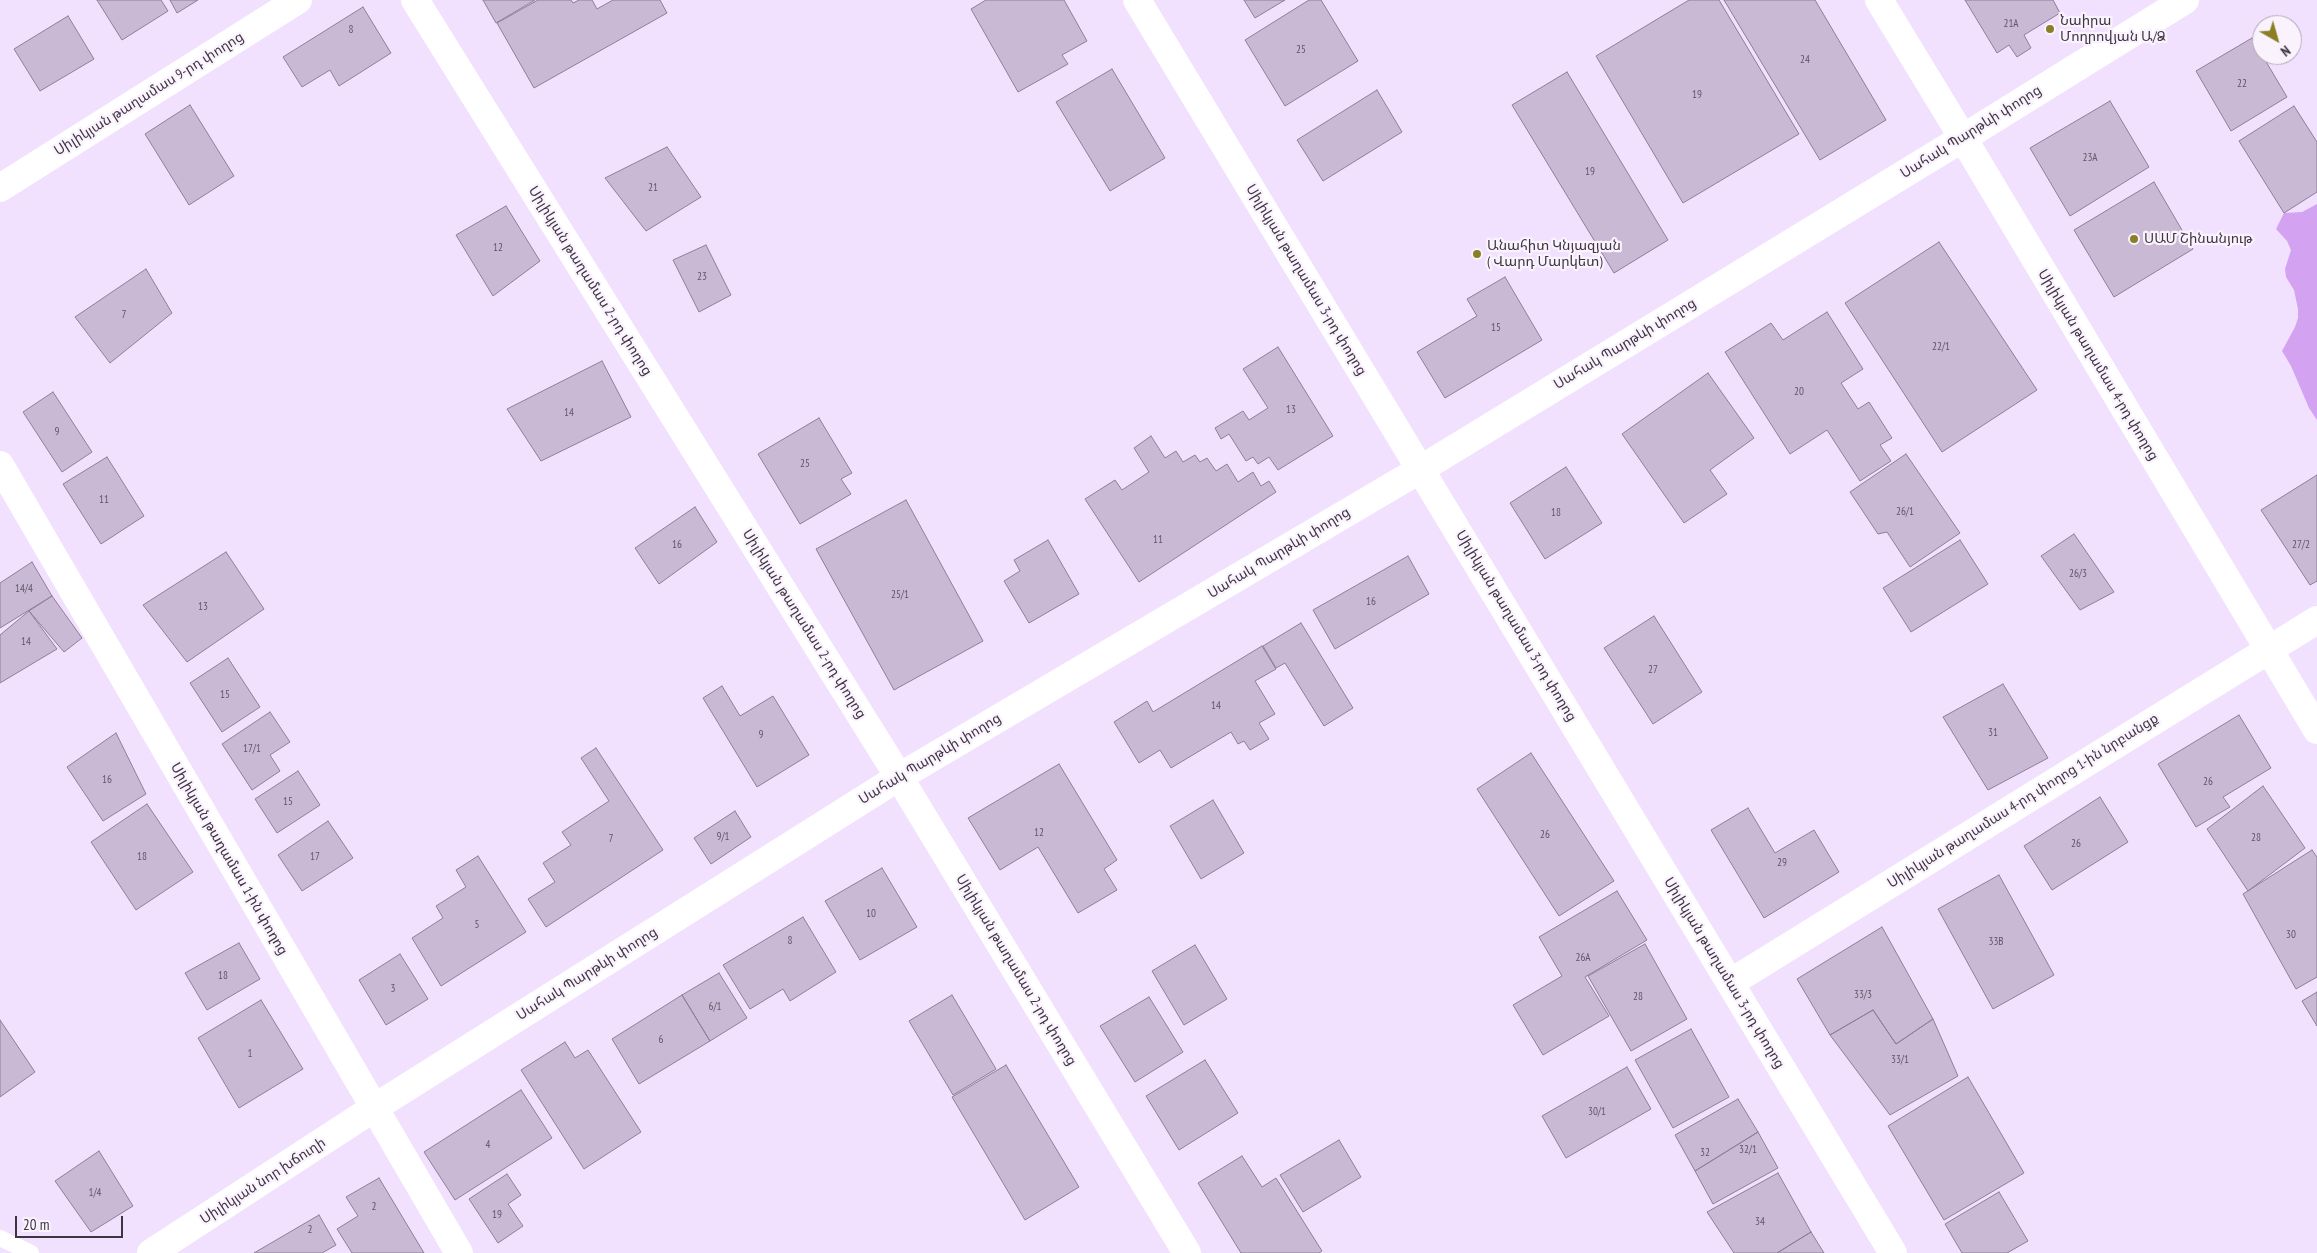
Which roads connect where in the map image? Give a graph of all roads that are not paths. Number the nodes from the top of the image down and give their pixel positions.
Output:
1 (298, 0) edge
2 (415, 0) edge
3 (1137, 0) edge
4 (1879, 0) edge
5 (2185, 0) edge
6 (1963, 138) junction
7 (0, 188) edge
8 (0, 465) edge
9 (1421, 469) junction
10 (2317, 620) edge
11 (2267, 650) junction
12 (2317, 730) edge
13 (899, 777) junction
14 (1730, 983) junction
15 (374, 1108) junction
16 (0, 1238) edge
17 (31, 1253) edge
18 (151, 1253) edge
19 (459, 1253) edge
20 (1187, 1253) edge
21 (1893, 1253) edge

1 - 7 street, Սիլիկյան թաղամաս 9-րդ փողոց
2 - 13 street, Սիլիկյան թաղամաս 2-րդ փողոց
3 - 9 street, Սիլիկյան թաղամաս 3-րդ փողոց
4 - 6 street, Սիլիկյան թաղամաս 4-րդ փողոց
5 - 6 street, Սահակ Պարթևի փողոց
6 - 9 street, Սահակ Պարթևի փողոց
6 - 11 street, Սիլիկյան թաղամաս 4-րդ փողոց
8 - 15 street, Սիլիկյան թաղամաս 1-ին փողոց
9 - 13 street, Սահակ Պարթևի փողոց
9 - 14 street, Սիլիկյան թաղամաս 3-րդ փողոց
10 - 11 street, Սիլիկյան թաղամաս 4-րդ փողոց 1-ին նրբանցք
11 - 12 street, Սիլիկյան թաղամաս 4-րդ փողոց
11 - 14 street, Սիլիկյան թաղամաս 4-րդ փողոց 1-ին նրբանցք
13 - 15 street, Սահակ Պարթևի փողոց
13 - 20 street, Սիլիկյան թաղամաս 2-րդ փողոց
14 - 21 street, Սիլիկյան թաղամաս 3-րդ փողոց
15 - 18 street, Սիլիկյան նոր խճուղի
15 - 19 street, Սիլիկյան թաղամաս 1-ին փողոց
16 - 17 lane

